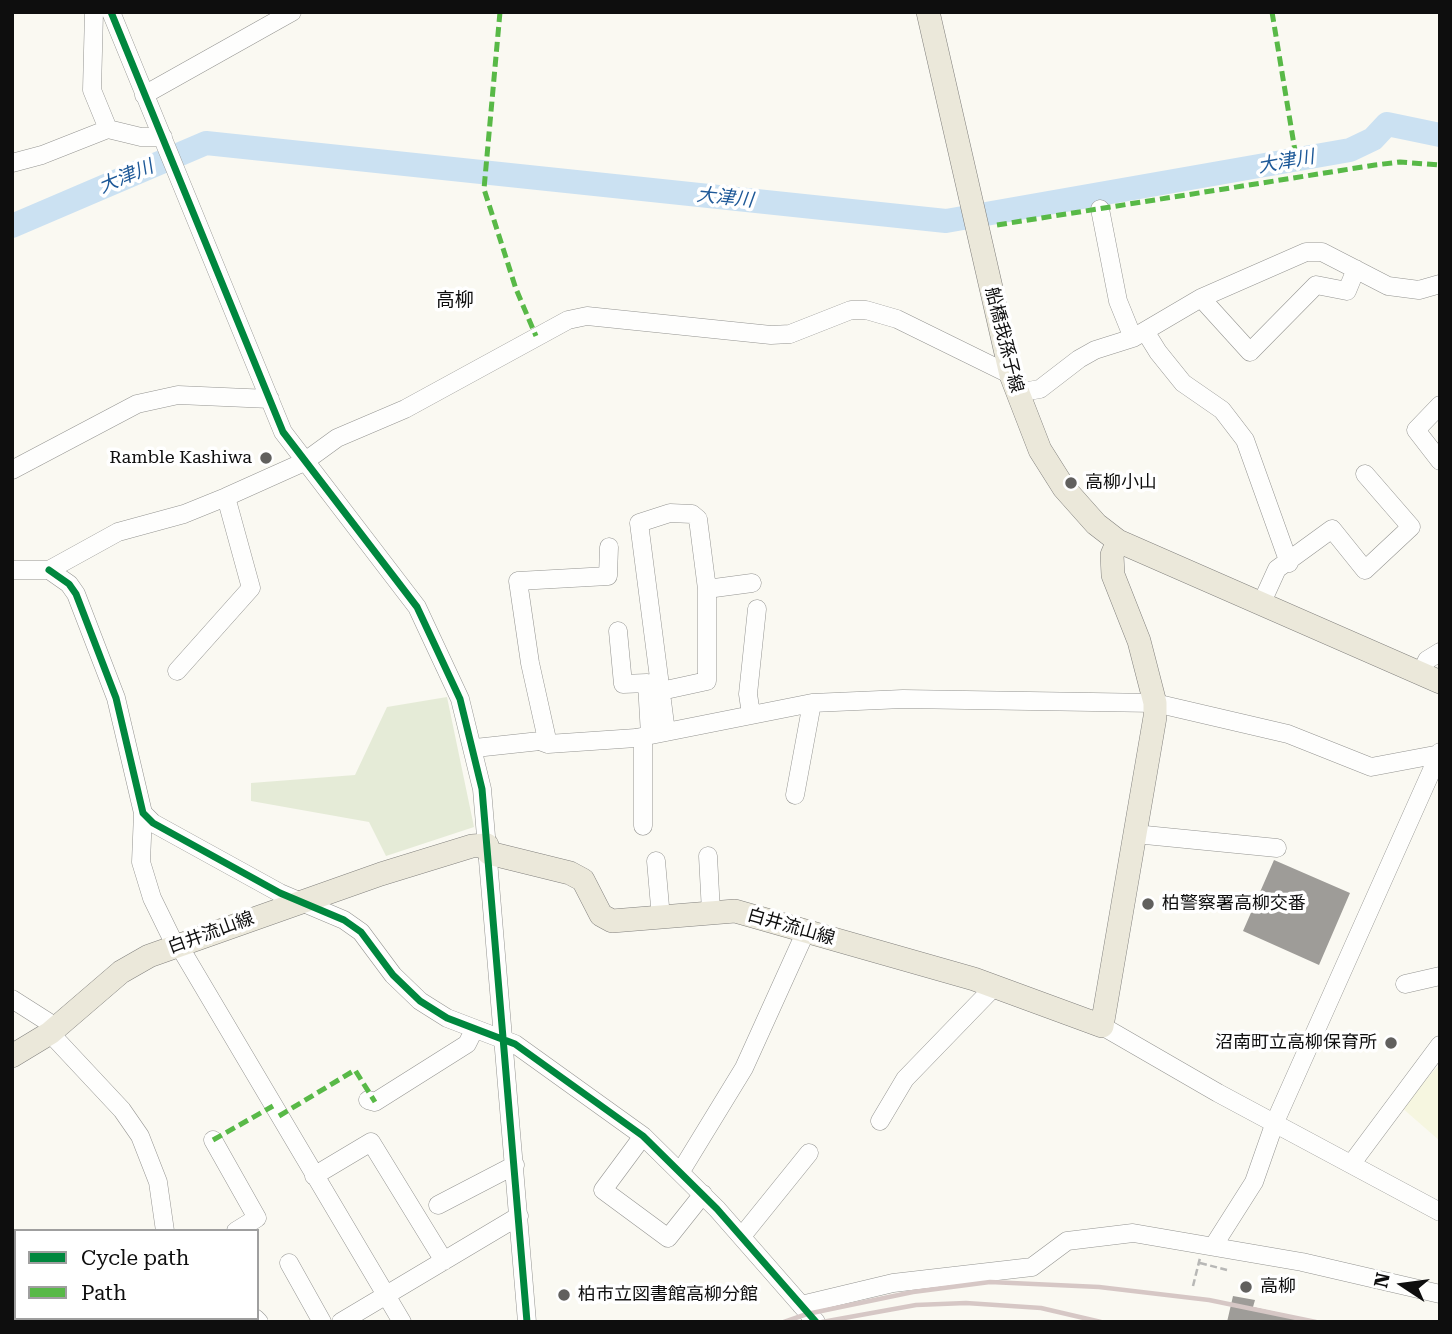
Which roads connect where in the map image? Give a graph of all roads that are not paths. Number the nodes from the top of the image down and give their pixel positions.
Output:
1 (94, 12) edge
2 (111, 12) edge
3 (292, 12) edge
4 (928, 12) edge
5 (144, 95) junction
6 (108, 129) junction
7 (164, 140) junction
8 (12, 163) edge
9 (1100, 209) dead end
10 (1356, 269) junction
11 (1440, 284) edge
12 (1201, 298) junction
13 (1139, 334) junction
14 (1013, 384) junction
15 (270, 399) junction
16 (1440, 405) edge
17 (1440, 461) edge
18 (304, 462) junction
19 (12, 471) edge
20 (1365, 474) dead end
21 (226, 497) junction
22 (1118, 541) junction
23 (609, 547) dead end
24 (84, 549) junction
25 (1289, 562) junction
26 (12, 570) edge
27 (49, 570) junction
28 (752, 583) dead end
29 (707, 589) junction
30 (76, 594) junction
31 (1262, 602) junction
32 (757, 609) dead end
33 (618, 631) dead end
34 (1440, 652) edge
35 (177, 671) dead end
36 (1430, 678) edge
37 (661, 691) junction
38 (812, 703) junction
39 (1155, 703) junction
40 (751, 713) junction
41 (653, 734) junction
42 (548, 744) junction
43 (475, 748) junction
44 (1440, 753) edge
45 (795, 795) dead end
46 (143, 813) junction
47 (643, 826) dead end
48 (1135, 834) junction
49 (1277, 848) dead end
50 (488, 849) junction
51 (708, 856) dead end
52 (656, 860) dead end
53 (302, 901) junction
54 (711, 912) junction
55 (661, 918) junction
56 (806, 931) junction
57 (176, 945) junction
58 (1440, 976) edge
59 (1405, 984) dead end
60 (995, 986) junction
61 (12, 999) edge
62 (1102, 1026) junction
63 (53, 1030) junction
64 (474, 1030) junction
65 (504, 1039) junction
66 (1440, 1045) edge
67 (12, 1056) edge
68 (368, 1100) dead end
69 (880, 1121) dead end
70 (1275, 1122) junction
71 (643, 1136) junction
72 (213, 1140) dead end
73 (809, 1153) dead end
74 (1352, 1163) junction
75 (515, 1165) junction
76 (681, 1171) junction
77 (314, 1176) junction
78 (703, 1194) junction
79 (438, 1205) dead end
80 (1440, 1212) edge
81 (519, 1216) junction
82 (165, 1229) edge
83 (239, 1229) edge
84 (742, 1236) junction
85 (1208, 1245) junction
86 (444, 1261) junction
87 (289, 1263) dead end
88 (1440, 1294) edge
89 (386, 1296) junction
90 (801, 1305) junction
91 (321, 1322) edge
92 (341, 1322) edge
93 (402, 1322) edge
94 (527, 1322) edge
95 (816, 1322) edge

1 - 6 street
2 - 5 street
3 - 5 street
4 - 14 main road, 船橋我孫子線
5 - 7 street
6 - 7 street
6 - 8 street
7 - 15 street
9 - 13 street
10 - 11 street
10 - 12 street
10 - 12 street
12 - 13 street
13 - 14 street
13 - 25 street
14 - 18 street
14 - 22 main road, 船橋我孫子線
15 - 18 street
15 - 19 street
16 - 17 street
18 - 21 street
18 - 43 street
20 - 25 street
21 - 24 street
21 - 35 street
22 - 31 main road, 船橋我孫子線
22 - 39 main road
23 - 42 street
24 - 27 street
24 - 30 street
25 - 31 street
26 - 27 street
27 - 30 street
28 - 29 street
29 - 37 street
29 - 37 street
30 - 46 street
31 - 36 main road, 船橋我孫子線
32 - 40 street
33 - 41 street
34 - 36 street
37 - 41 street
38 - 39 street
38 - 40 street
38 - 45 street
39 - 44 street
39 - 48 main road
40 - 41 street
41 - 42 street
41 - 47 street
42 - 43 street
43 - 50 street
44 - 70 street
46 - 53 street
46 - 57 street
48 - 49 street
48 - 62 main road
50 - 53 main road, 白井流山線
50 - 55 main road, 白井流山線
50 - 65 street
51 - 54 street
52 - 55 street
53 - 57 main road, 白井流山線
53 - 64 street
54 - 55 main road, 白井流山線
54 - 56 main road, 白井流山線
56 - 60 main road, 白井流山線
56 - 76 street
57 - 63 main road, 白井流山線
57 - 77 street
58 - 59 street
60 - 62 main road, 白井流山線
60 - 69 street
61 - 63 street
62 - 70 street
63 - 67 main road, 白井流山線
63 - 82 street
64 - 65 street
64 - 68 street
65 - 71 street
65 - 75 street
66 - 74 street
70 - 74 street
70 - 85 street
71 - 76 street
71 - 78 street
72 - 83 street
73 - 84 street
74 - 80 street
75 - 79 street
75 - 81 street
76 - 78 street
77 - 86 street
77 - 89 street
78 - 84 street
81 - 86 street
81 - 94 street
84 - 90 street
85 - 88 street
85 - 90 street
86 - 89 street
87 - 91 street
89 - 92 street
89 - 93 street
90 - 95 street

